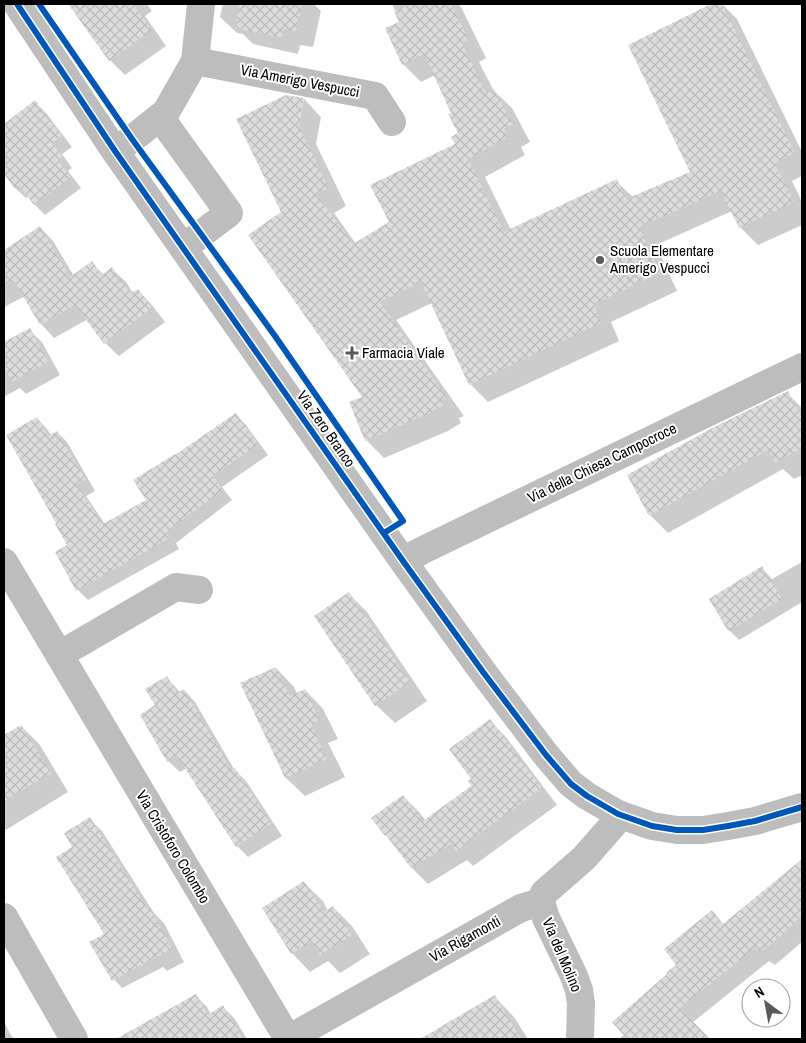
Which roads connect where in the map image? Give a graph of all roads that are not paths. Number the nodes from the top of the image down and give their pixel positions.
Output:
1 (17, 4) edge
2 (201, 4) edge
3 (195, 60) junction
4 (160, 117) junction
5 (392, 122) dead end
6 (115, 151) junction
7 (183, 248) junction
8 (802, 367) edge
9 (404, 561) junction
10 (4, 562) edge
11 (198, 590) dead end
12 (59, 655) junction
13 (802, 807) edge
14 (618, 814) junction
15 (541, 902) junction
16 (4, 917) edge
17 (74, 1039) edge
18 (288, 1039) edge
19 (580, 1039) edge

1 - 6 street, Via Zero Branco
2 - 3 street
3 - 4 street
3 - 5 street, Via Amerigo Vespucci
4 - 6 street
4 - 7 street
6 - 7 street, Via Zero Branco
7 - 9 street, Via Zero Branco
8 - 9 street, Via della Chiesa Campocroce
9 - 14 street, Via Zero Branco
10 - 12 street, Via Cristoforo Colombo
11 - 12 street
12 - 18 street, Via Cristoforo Colombo
13 - 14 street, Via Zero Branco
14 - 15 street
15 - 18 street, Via Rigamonti
15 - 19 street, Via del Molino
16 - 17 street

